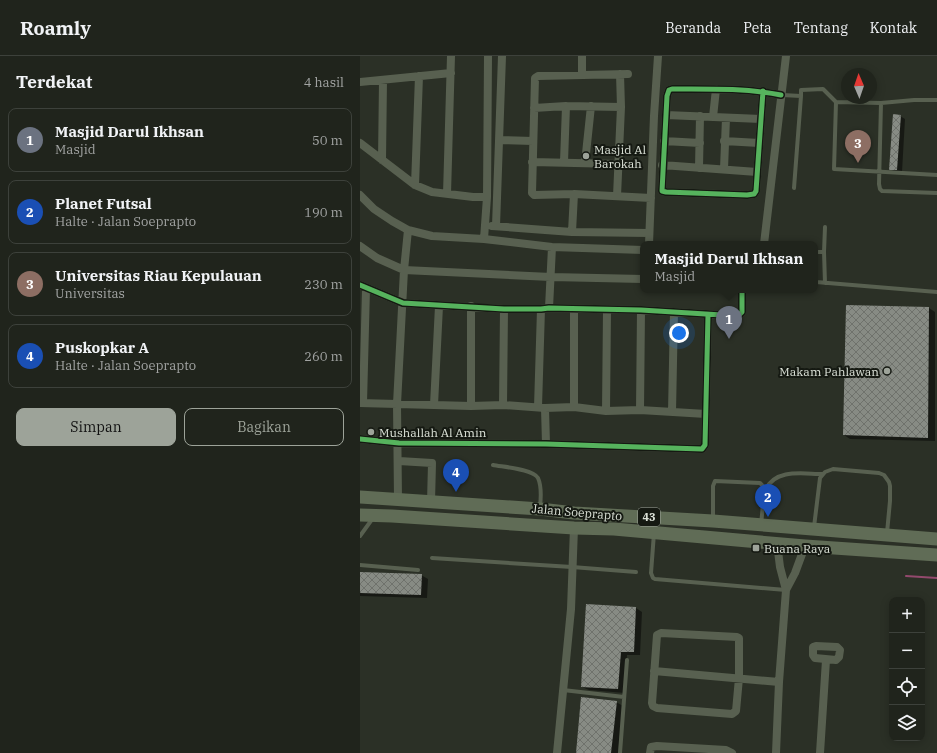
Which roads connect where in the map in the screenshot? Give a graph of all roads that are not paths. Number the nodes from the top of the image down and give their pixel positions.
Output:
1 (450, 56) edge
2 (488, 56) edge
3 (502, 56) edge
4 (582, 56) edge
5 (658, 56) edge
6 (786, 56) edge
7 (450, 73) junction
8 (620, 74) junction
9 (628, 74) dead end
10 (582, 75) junction
11 (419, 76) junction
12 (383, 80) junction
13 (360, 82) edge
14 (716, 89) junction
15 (763, 91) junction
16 (781, 95) junction
17 (801, 96) junction
18 (937, 100) edge
19 (836, 102) junction
20 (881, 103) junction
21 (566, 106) junction
22 (591, 106) junction
23 (621, 107) junction
24 (534, 108) junction
25 (666, 115) junction
26 (700, 116) junction
27 (714, 117) junction
28 (726, 118) junction
29 (761, 119) junction
30 (499, 140) junction
31 (664, 141) junction
32 (724, 141) junction
33 (532, 142) junction
34 (360, 143) edge
35 (700, 143) junction
36 (760, 143) junction
37 (382, 160) junction
38 (532, 162) junction
39 (564, 162) junction
40 (585, 163) junction
41 (618, 164) junction
42 (662, 165) junction
43 (699, 168) junction
44 (724, 169) junction
45 (757, 172) junction
46 (879, 172) junction
47 (937, 175) edge
48 (415, 185) junction
49 (794, 188) dead end
50 (937, 193) edge
51 (446, 194) junction
52 (574, 194) junction
53 (360, 195) edge
54 (617, 196) junction
55 (487, 197) junction
56 (650, 198) junction
57 (485, 226) junction
58 (496, 226) junction
59 (825, 227) dead end
60 (408, 230) junction
61 (572, 232) junction
62 (649, 233) junction
63 (484, 239) junction
64 (649, 241) edge
65 (767, 241) edge
66 (360, 246) edge
67 (552, 247) junction
68 (640, 250) edge
69 (818, 252) edge
70 (824, 252) junction
71 (404, 270) junction
72 (551, 277) junction
73 (640, 279) edge
74 (818, 282) edge
75 (825, 283) junction
76 (363, 287) edge
77 (937, 292) edge
78 (742, 293) edge
79 (403, 303) junction
80 (439, 306) junction
81 (471, 306) junction
82 (504, 309) junction
83 (545, 309) junction
84 (574, 309) junction
85 (607, 310) junction
86 (641, 310) junction
87 (674, 312) junction
88 (708, 315) junction
89 (362, 403) edge
90 (397, 404) junction
91 (434, 405) junction
92 (504, 405) junction
93 (471, 406) junction
94 (541, 407) junction
95 (574, 407) junction
96 (640, 410) junction
97 (606, 411) junction
98 (672, 412) junction
99 (706, 414) junction
100 (360, 440) edge
101 (399, 443) junction
102 (546, 444) junction
103 (399, 461) junction
104 (493, 465) dead end
105 (822, 474) junction
106 (766, 489) junction
107 (360, 498) edge
108 (398, 500) junction
109 (431, 502) junction
110 (540, 509) junction
111 (360, 515) edge
112 (375, 516) junction
113 (614, 516) junction
114 (713, 521) junction
115 (761, 525) junction
116 (574, 528) junction
117 (614, 529) junction
118 (814, 530) junction
119 (654, 532) junction
120 (886, 535) junction
121 (360, 536) edge
122 (937, 539) edge
123 (777, 543) junction
124 (805, 546) junction
125 (937, 555) edge
126 (432, 558) dead end
127 (360, 565) edge
128 (572, 567) junction
129 (418, 570) dead end
130 (636, 572) dead end
131 (786, 590) junction
132 (627, 660) dead end
133 (826, 660) dead end
134 (654, 672) junction
135 (739, 678) junction
136 (778, 682) junction
137 (563, 690) junction
138 (624, 697) junction
139 (557, 753) edge
140 (620, 753) edge
141 (650, 753) edge
142 (732, 753) edge
143 (776, 753) edge
144 (820, 753) edge

1 - 7 street
2 - 55 street
3 - 30 street
4 - 10 street
5 - 56 street
6 - 16 street
7 - 11 street
7 - 51 street
8 - 9 street
8 - 10 street
8 - 23 street
10 - 24 street
11 - 12 street
11 - 48 street
12 - 13 street
12 - 37 street
14 - 15 street
14 - 25 street
14 - 27 street
15 - 16 street
15 - 29 street
16 - 17 lane
16 - 65 street
17 - 19 lane
17 - 49 lane
18 - 20 lane
19 - 20 lane
19 - 46 lane
20 - 46 lane
21 - 22 street
21 - 24 street
21 - 39 street
22 - 23 street
22 - 40 street
23 - 41 street
24 - 33 street
25 - 26 street
25 - 31 street
26 - 27 street
26 - 35 street
27 - 28 street
28 - 29 street
28 - 32 street
29 - 36 street
30 - 33 street
30 - 58 street
31 - 35 street
31 - 42 street
32 - 36 street
32 - 44 street
33 - 38 street
34 - 37 street
35 - 43 street
36 - 45 street
37 - 48 street
38 - 39 street
38 - 52 street
39 - 40 street
40 - 41 street
41 - 54 street
42 - 43 street
42 - 45 street
43 - 44 street
44 - 45 street
46 - 47 lane
46 - 50 lane
48 - 51 street
51 - 55 street
52 - 54 street
52 - 61 street
53 - 60 street
54 - 56 street
55 - 57 street
56 - 62 street
57 - 58 street
57 - 63 street
58 - 61 street
59 - 70 lane
60 - 63 street
60 - 71 street
61 - 62 street
62 - 64 street
63 - 67 street
66 - 71 street
67 - 68 street
67 - 72 street
69 - 70 lane
70 - 75 lane
71 - 72 street
71 - 79 street
72 - 73 street
72 - 83 street
74 - 75 lane
75 - 77 lane
76 - 79 street
76 - 89 street
78 - 88 street
79 - 80 street
79 - 90 street
80 - 81 street
80 - 91 street
81 - 82 street
81 - 93 street
82 - 83 street
82 - 92 street
83 - 84 street
83 - 94 street
84 - 85 street
84 - 95 street
85 - 86 street
85 - 97 street
86 - 87 street
86 - 96 street
87 - 88 street
87 - 98 street
88 - 99 street
89 - 90 street
90 - 91 street
90 - 101 street
91 - 93 street
92 - 93 street
92 - 94 street
94 - 95 street
94 - 102 street
95 - 97 street
96 - 97 street
96 - 98 street
98 - 99 street
99 - 102 street
100 - 101 street
101 - 102 street
101 - 103 street
103 - 108 street
103 - 109 street
104 - 110 lane
105 - 106 lane
105 - 118 lane
105 - 120 lane
106 - 114 lane
106 - 115 lane
107 - 108 highway, Jalan Soeprapto / 43
108 - 109 highway, Jalan Soeprapto / 43
109 - 110 highway, Jalan Soeprapto / 43
110 - 113 highway, Jalan Soeprapto / 43
111 - 112 highway, Jalan Soeprapto / 43
112 - 116 highway, Jalan Soeprapto / 43
112 - 121 lane
113 - 114 highway, Jalan Soeprapto / 43
113 - 117 highway
114 - 115 highway, Jalan Soeprapto / 43
115 - 118 highway, Jalan Soeprapto / 43
116 - 117 highway, Jalan Soeprapto / 43
116 - 128 street
117 - 119 highway, Jalan Soeprapto / 43
118 - 120 highway, Jalan Soeprapto / 43
119 - 123 highway, Jalan Soeprapto / 43
119 - 131 lane
120 - 122 highway, Jalan Soeprapto / 43
123 - 124 highway, Jalan Soeprapto / 43
123 - 131 street
124 - 125 highway, Jalan Soeprapto / 43
124 - 131 street
126 - 128 lane
127 - 129 lane
128 - 130 lane
128 - 137 street
131 - 136 street
132 - 138 lane
133 - 144 street
134 - 135 street
134 - 135 street
134 - 135 street
135 - 136 street
136 - 143 street
137 - 138 lane
137 - 139 street
138 - 140 lane
141 - 142 street

